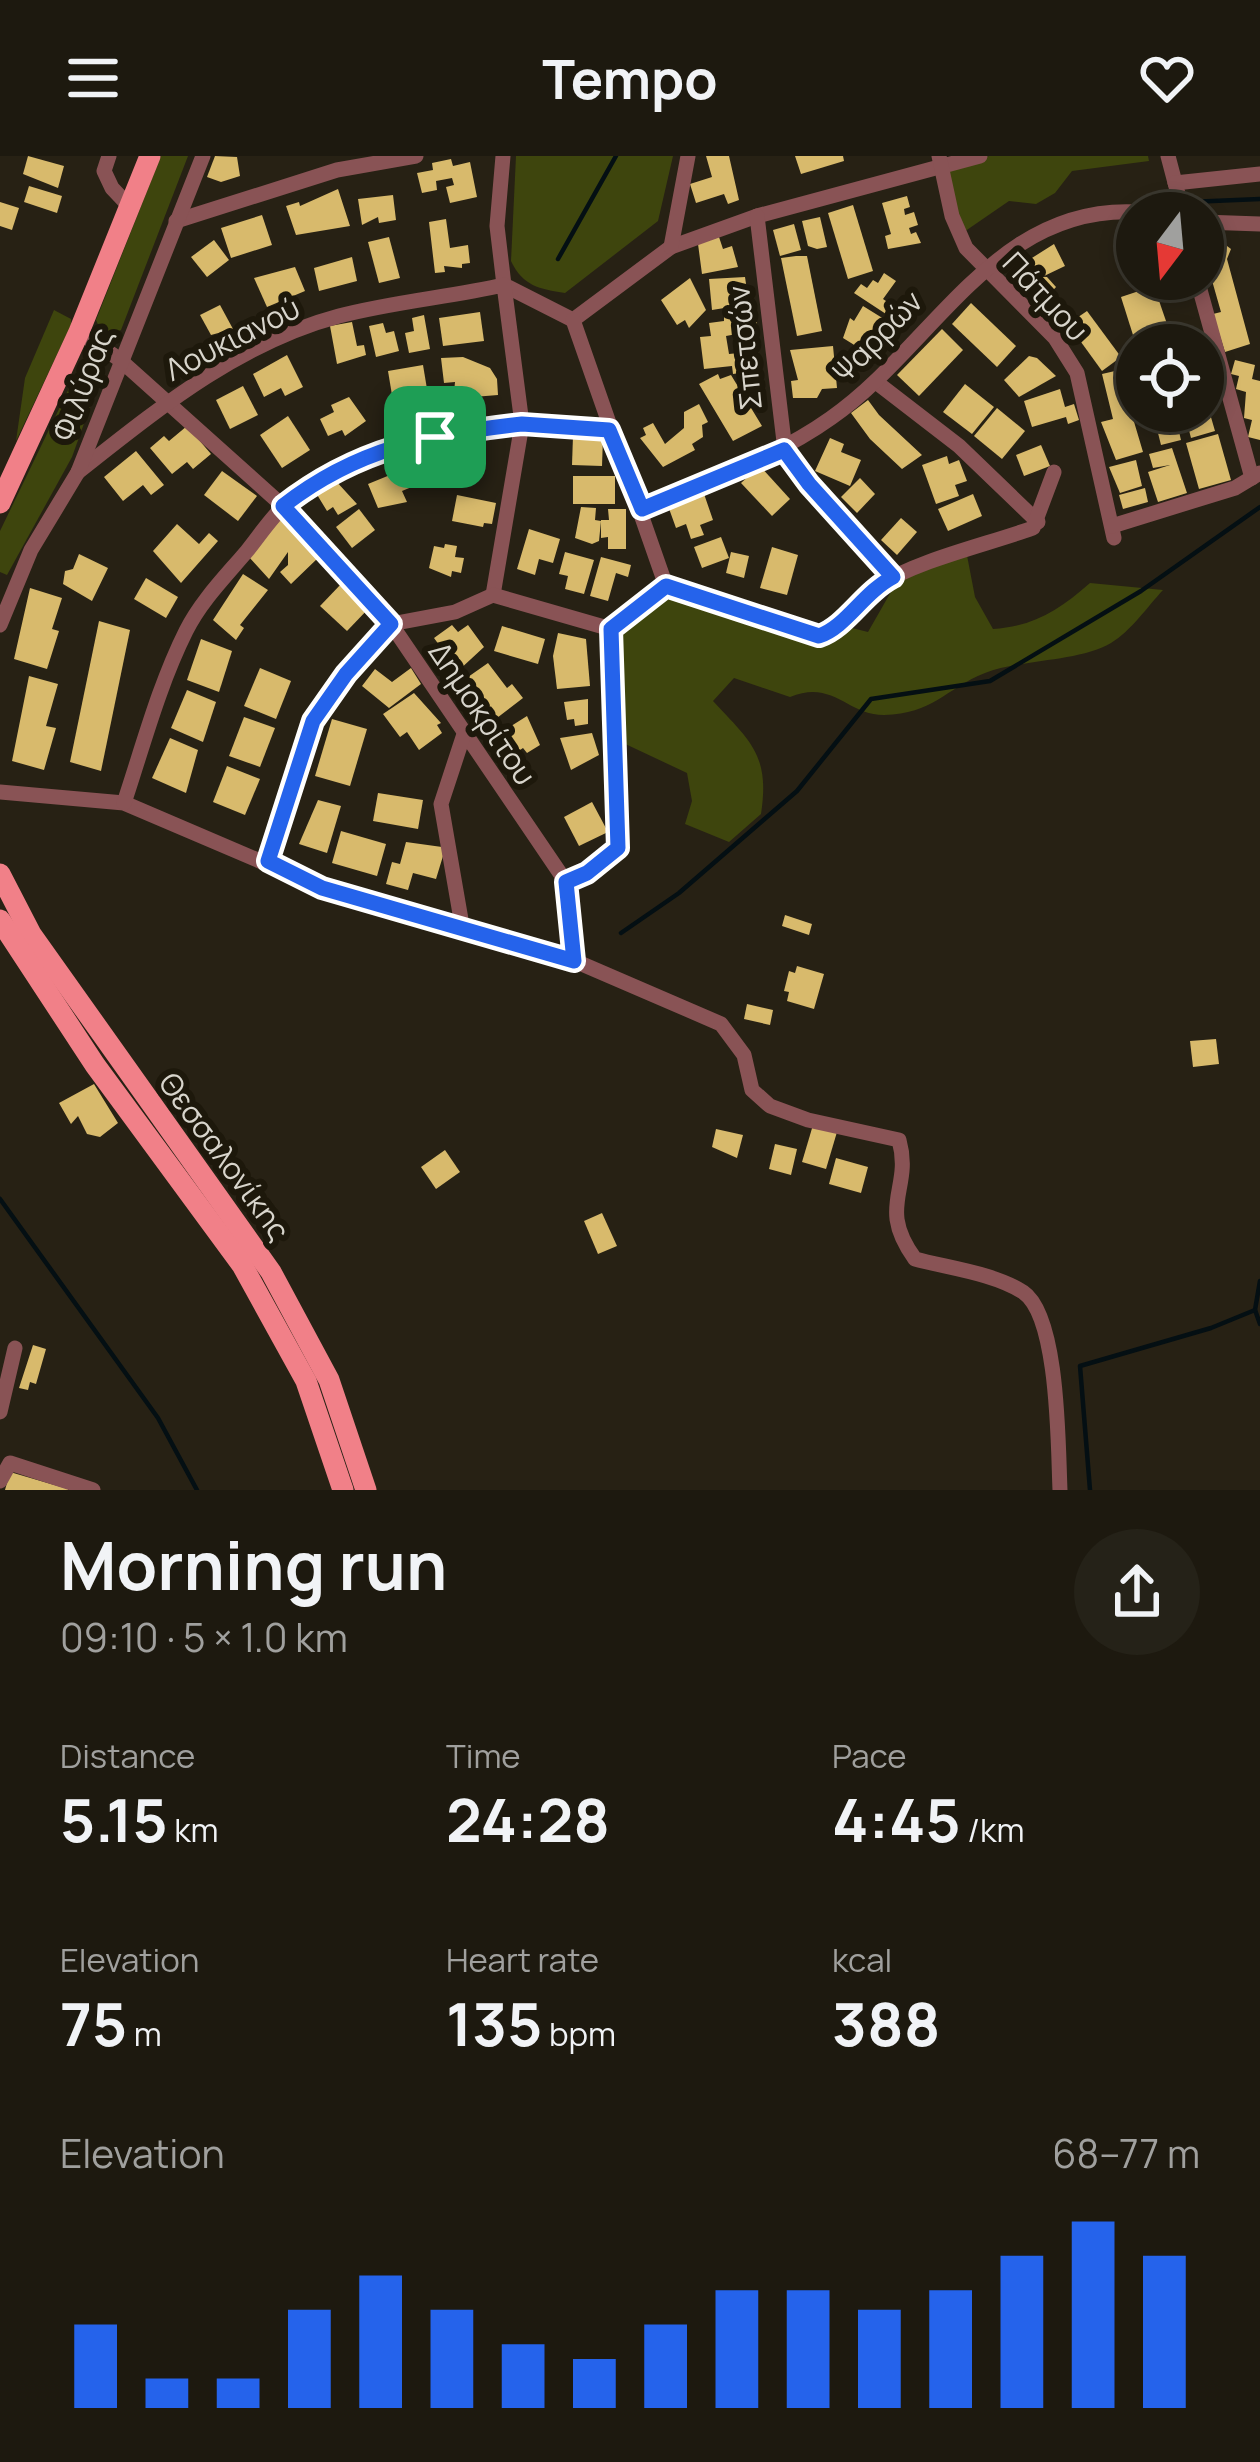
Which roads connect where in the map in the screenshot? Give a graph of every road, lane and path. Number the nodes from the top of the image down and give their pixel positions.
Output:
1 (109, 156) edge
2 (150, 156) edge
3 (202, 156) edge
4 (416, 156) edge
5 (503, 156) edge
6 (688, 156) edge
7 (980, 156) edge
8 (1168, 156) edge
9 (940, 161) edge
10 (1260, 174) edge
11 (1174, 183) junction
12 (1177, 192) edge
13 (130, 207) junction
14 (1116, 215) edge
15 (757, 217) junction
16 (176, 221) junction
17 (1224, 223) edge
18 (1260, 224) edge
19 (671, 247) junction
20 (985, 270) junction
21 (504, 285) junction
22 (1203, 300) edge
23 (574, 320) junction
24 (79, 332) junction
25 (119, 359) junction
26 (876, 382) junction
27 (167, 401) junction
28 (522, 424) junction
29 (609, 430) junction
30 (784, 450) junction
31 (78, 472) junction
32 (1054, 472) dead end
33 (1256, 476) edge
34 (0, 502) edge
35 (283, 506) junction
36 (642, 509) junction
37 (1038, 522) junction
38 (893, 577) junction
39 (666, 586) junction
40 (493, 595) junction
41 (391, 624) junction
42 (0, 625) edge
43 (611, 629) junction
44 (464, 734) junction
45 (1, 793) edge
46 (124, 803) junction
47 (268, 861) junction
48 (0, 874) edge
49 (566, 882) junction
50 (0, 920) edge
51 (463, 931) junction
52 (574, 961) junction
53 (15, 1348) dead end
54 (0, 1412) edge
55 (0, 1481) edge
56 (93, 1490) edge
57 (344, 1490) edge
58 (366, 1490) edge
59 (1060, 1490) edge

1 - 13 street
2 - 13 main road
3 - 16 street, Φιλύρας
4 - 16 street
5 - 21 street
6 - 19 street
7 - 9 street
8 - 11 street
9 - 15 street
9 - 20 street, Πάτμου
10 - 11 street
11 - 12 street
13 - 24 main road
14 - 20 street, Ψαρρών
15 - 19 street
15 - 30 street, Σπετσών
16 - 25 street, Φιλύρας
17 - 18 street
19 - 23 street
20 - 26 street, Ψαρρών
20 - 33 street, Πάτμου
21 - 23 street
21 - 27 street, Λουκιανού
21 - 28 street
22 - 33 street
23 - 29 street
24 - 25 street, Δημοκρίτου
24 - 34 main road
25 - 27 street, Δημοκρίτου
25 - 31 street, Φιλύρας
26 - 30 street, Ψαρρών
26 - 37 street
27 - 31 street, Λουκιανού
27 - 35 street, Δημοκρίτου
28 - 29 street
28 - 35 street
28 - 40 street
29 - 36 street
30 - 36 street, Ψαρρών
30 - 38 street, Σπετσών
31 - 42 street, Φιλύρας
32 - 37 street
35 - 41 street, Δημοκρίτου
35 - 46 street
36 - 39 street
37 - 38 street
38 - 39 street
39 - 43 street
40 - 41 street
40 - 43 street
41 - 44 street, Δημοκρίτου
41 - 47 street
43 - 49 street
44 - 49 street, Δημοκρίτου
44 - 51 street
45 - 46 street
46 - 47 street
47 - 51 street
48 - 58 main road, Θεσσαλονίκης
49 - 52 street, Δημοκρίτου
50 - 57 main road, Θεσσαλονίκης
51 - 52 street
52 - 59 street
53 - 54 street
55 - 56 street

